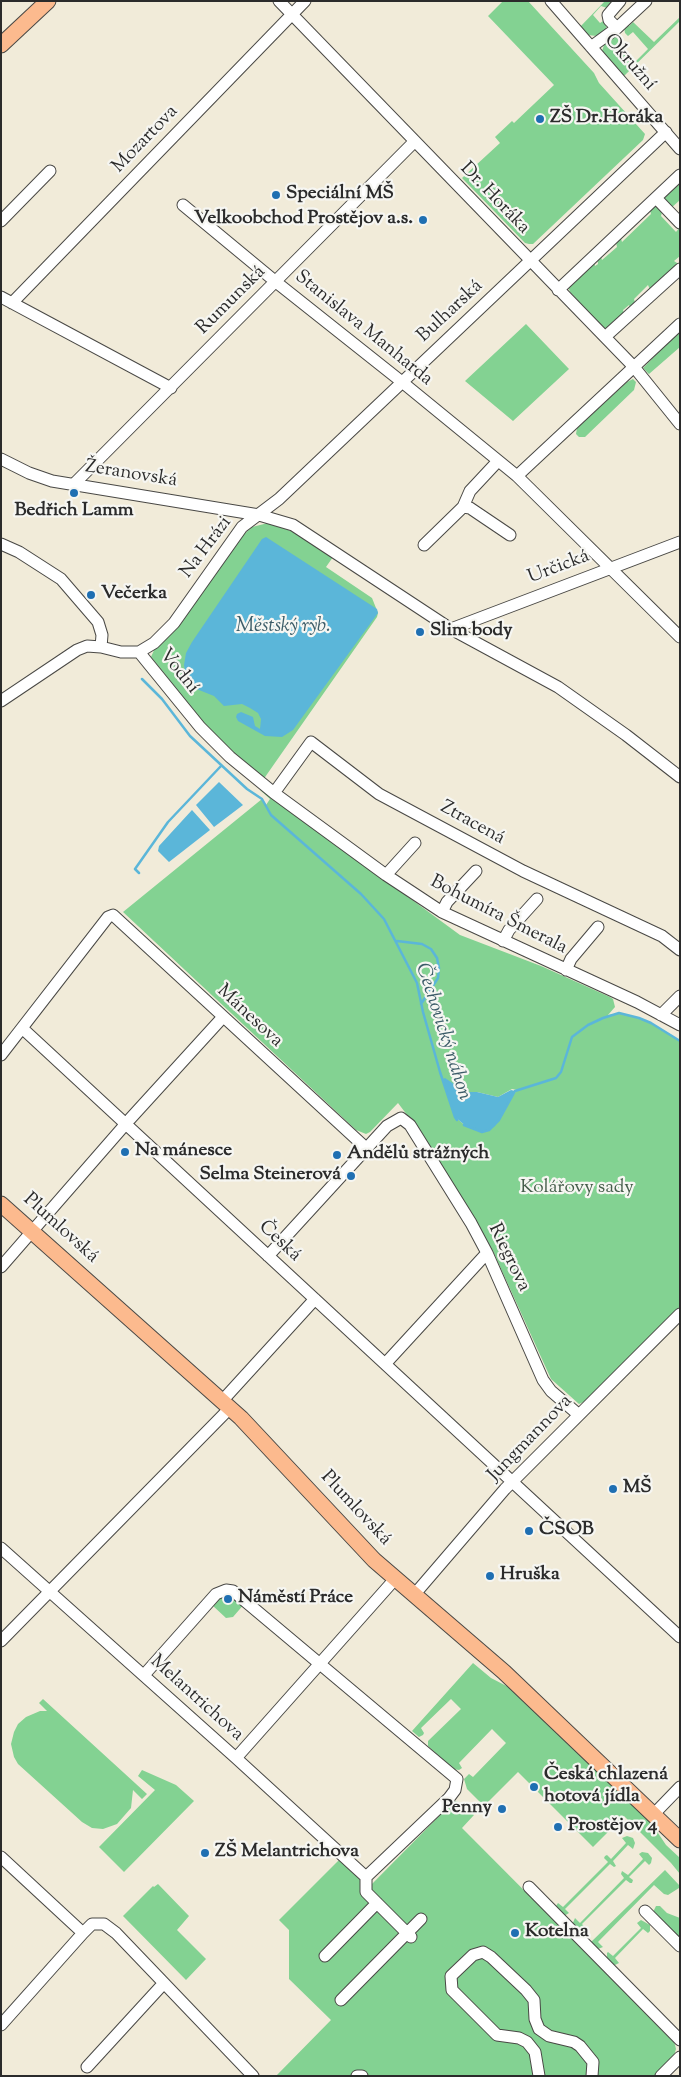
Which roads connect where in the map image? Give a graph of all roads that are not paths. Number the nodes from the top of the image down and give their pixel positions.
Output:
1 (48, 1) edge
2 (279, 1) edge
3 (305, 1) edge
4 (551, 1) edge
5 (620, 1) edge
6 (646, 1) edge
7 (293, 15) junction
8 (617, 28) junction
9 (1, 45) edge
10 (592, 48) junction
11 (666, 132) junction
12 (414, 142) junction
13 (680, 149) edge
14 (50, 170) dead end
15 (680, 175) edge
16 (656, 198) junction
17 (183, 205) dead end
18 (1, 220) edge
19 (680, 223) edge
20 (530, 261) junction
21 (677, 276) edge
22 (276, 282) junction
23 (558, 290) junction
24 (6, 300) edge
25 (680, 324) edge
26 (605, 338) junction
27 (634, 367) junction
28 (402, 382) junction
29 (171, 388) junction
30 (680, 424) edge
31 (1, 459) edge
32 (498, 461) junction
33 (516, 476) junction
34 (74, 484) junction
35 (463, 506) junction
36 (259, 515) junction
37 (510, 535) dead end
38 (680, 542) edge
39 (1, 544) edge
40 (424, 545) dead end
41 (610, 568) junction
42 (451, 629) junction
43 (680, 637) edge
44 (101, 646) junction
45 (139, 652) junction
46 (1, 701) edge
47 (680, 777) edge
48 (262, 784) joint
49 (274, 793) junction
50 (415, 843) dead end
51 (476, 871) dead end
52 (386, 875) junction
53 (537, 899) dead end
54 (442, 912) junction
55 (598, 927) dead end
56 (503, 941) junction
57 (680, 950) edge
58 (566, 970) junction
59 (680, 996) edge
60 (661, 1015) junction
61 (223, 1017) junction
62 (680, 1026) edge
63 (22, 1028) junction
64 (1, 1055) edge
65 (125, 1125) junction
66 (366, 1148) junction
67 (1, 1204) edge
68 (32, 1232) junction
69 (487, 1253) junction
70 (268, 1256) junction
71 (1, 1267) edge
72 (314, 1299) junction
73 (680, 1314) edge
74 (385, 1364) junction
75 (226, 1405) junction
76 (579, 1414) junction
77 (512, 1482) junction
78 (1, 1548) edge
79 (395, 1579) junction
80 (50, 1591) junction
81 (414, 1595) junction
82 (680, 1638) edge
83 (1, 1641) edge
84 (320, 1662) junction
85 (144, 1675) junction
86 (236, 1758) junction
87 (680, 1787) edge
88 (654, 1814) junction
89 (680, 1840) edge
90 (1, 1857) edge
91 (366, 1878) junction
92 (528, 1888) dead end
93 (377, 1903) junction
94 (644, 1911) dead end
95 (421, 1919) dead end
96 (83, 1933) junction
97 (409, 1935) junction
98 (680, 1946) edge
99 (325, 1956) dead end
100 (164, 1983) junction
101 (340, 2000) dead end
102 (1, 2025) edge
103 (680, 2040) edge
104 (680, 2057) edge
105 (87, 2067) dead end
106 (252, 2076) edge
107 (357, 2076) edge
108 (362, 2076) edge
109 (539, 2076) edge
110 (592, 2076) edge
111 (661, 2076) edge

1 - 9 main road
2 - 7 street, Dr. Horáka
3 - 7 street, Mozartova
4 - 10 street, Okružní
5 - 8 street
6 - 8 street
7 - 12 street, Dr. Horáka
7 - 24 street, Mozartova
8 - 10 street
10 - 11 street, Okružní
11 - 13 street, Okružní
11 - 20 street, Bulharská
12 - 20 street, Dr. Horáka
12 - 22 street, Rumunská
14 - 18 street
15 - 16 street
16 - 19 street
16 - 23 street
17 - 22 street, Stanislava Manharda
20 - 23 street, Dr. Horáka
20 - 28 street, Bulharská
21 - 26 street
22 - 28 street, Stanislava Manharda
22 - 29 street, Rumunská
23 - 26 street, Dr. Horáka
24 - 29 street
25 - 27 street
26 - 27 street, Dr. Horáka
27 - 30 street, Dr. Horáka
27 - 33 street
28 - 32 street, Stanislava Manharda
28 - 36 street, Bulharská
29 - 34 street, Rumunská
31 - 34 street, Žeranovská
32 - 33 street, Stanislava Manharda
32 - 35 street
33 - 41 street, Stanislava Manharda
34 - 36 street, Žeranovská
35 - 37 street
35 - 40 street
36 - 42 street, Na Hrázi
36 - 45 street, Na Hrázi
38 - 41 street, Určická
39 - 44 street
41 - 42 street, Určická
41 - 43 street, Stanislava Manharda
42 - 47 street, Na Hrázi
44 - 45 street, Vodní
44 - 46 street
45 - 48 street, Vodní
48 - 49 street, Bohumíra Šmerala
49 - 52 street, Bohumíra Šmerala
49 - 57 street, Ztracená
50 - 52 street
51 - 54 street
52 - 54 street, Bohumíra Šmerala
53 - 56 street
54 - 56 street, Bohumíra Šmerala
55 - 58 street
56 - 58 street, Bohumíra Šmerala
58 - 60 street, Bohumíra Šmerala
59 - 60 street
60 - 62 street, Bohumíra Šmerala
61 - 63 street, Mánesova
61 - 65 street
61 - 66 street, Mánesova
63 - 64 street
63 - 65 street, Česká
65 - 68 street
65 - 70 street, Česká
66 - 69 street, Riegrova
66 - 70 street
67 - 68 main road, Plumlovská
68 - 71 street
68 - 75 main road, Plumlovská
69 - 74 street
69 - 76 street, Riegrova
70 - 72 street, Česká
72 - 74 street, Česká
72 - 75 street
73 - 76 street, Jungmannova
74 - 77 street, Česká
75 - 79 main road, Plumlovská
75 - 80 street
76 - 77 street, Jungmannova
77 - 81 street, Jungmannova
77 - 82 street, Česká
78 - 80 street, Melantrichova
79 - 81 main road, Plumlovská
79 - 84 street
80 - 83 street
80 - 85 street, Melantrichova
81 - 88 main road, Plumlovská
84 - 85 street
84 - 86 street
84 - 91 street
85 - 86 street, Melantrichova
86 - 91 street, Melantrichova
87 - 88 street
88 - 89 main road, Plumlovská
90 - 96 street
91 - 93 street
92 - 103 street
93 - 97 street
93 - 99 street
94 - 98 street
95 - 97 street
96 - 100 street
96 - 102 street
97 - 101 street
100 - 105 street
100 - 106 street
104 - 111 street
107 - 108 street
109 - 110 street

